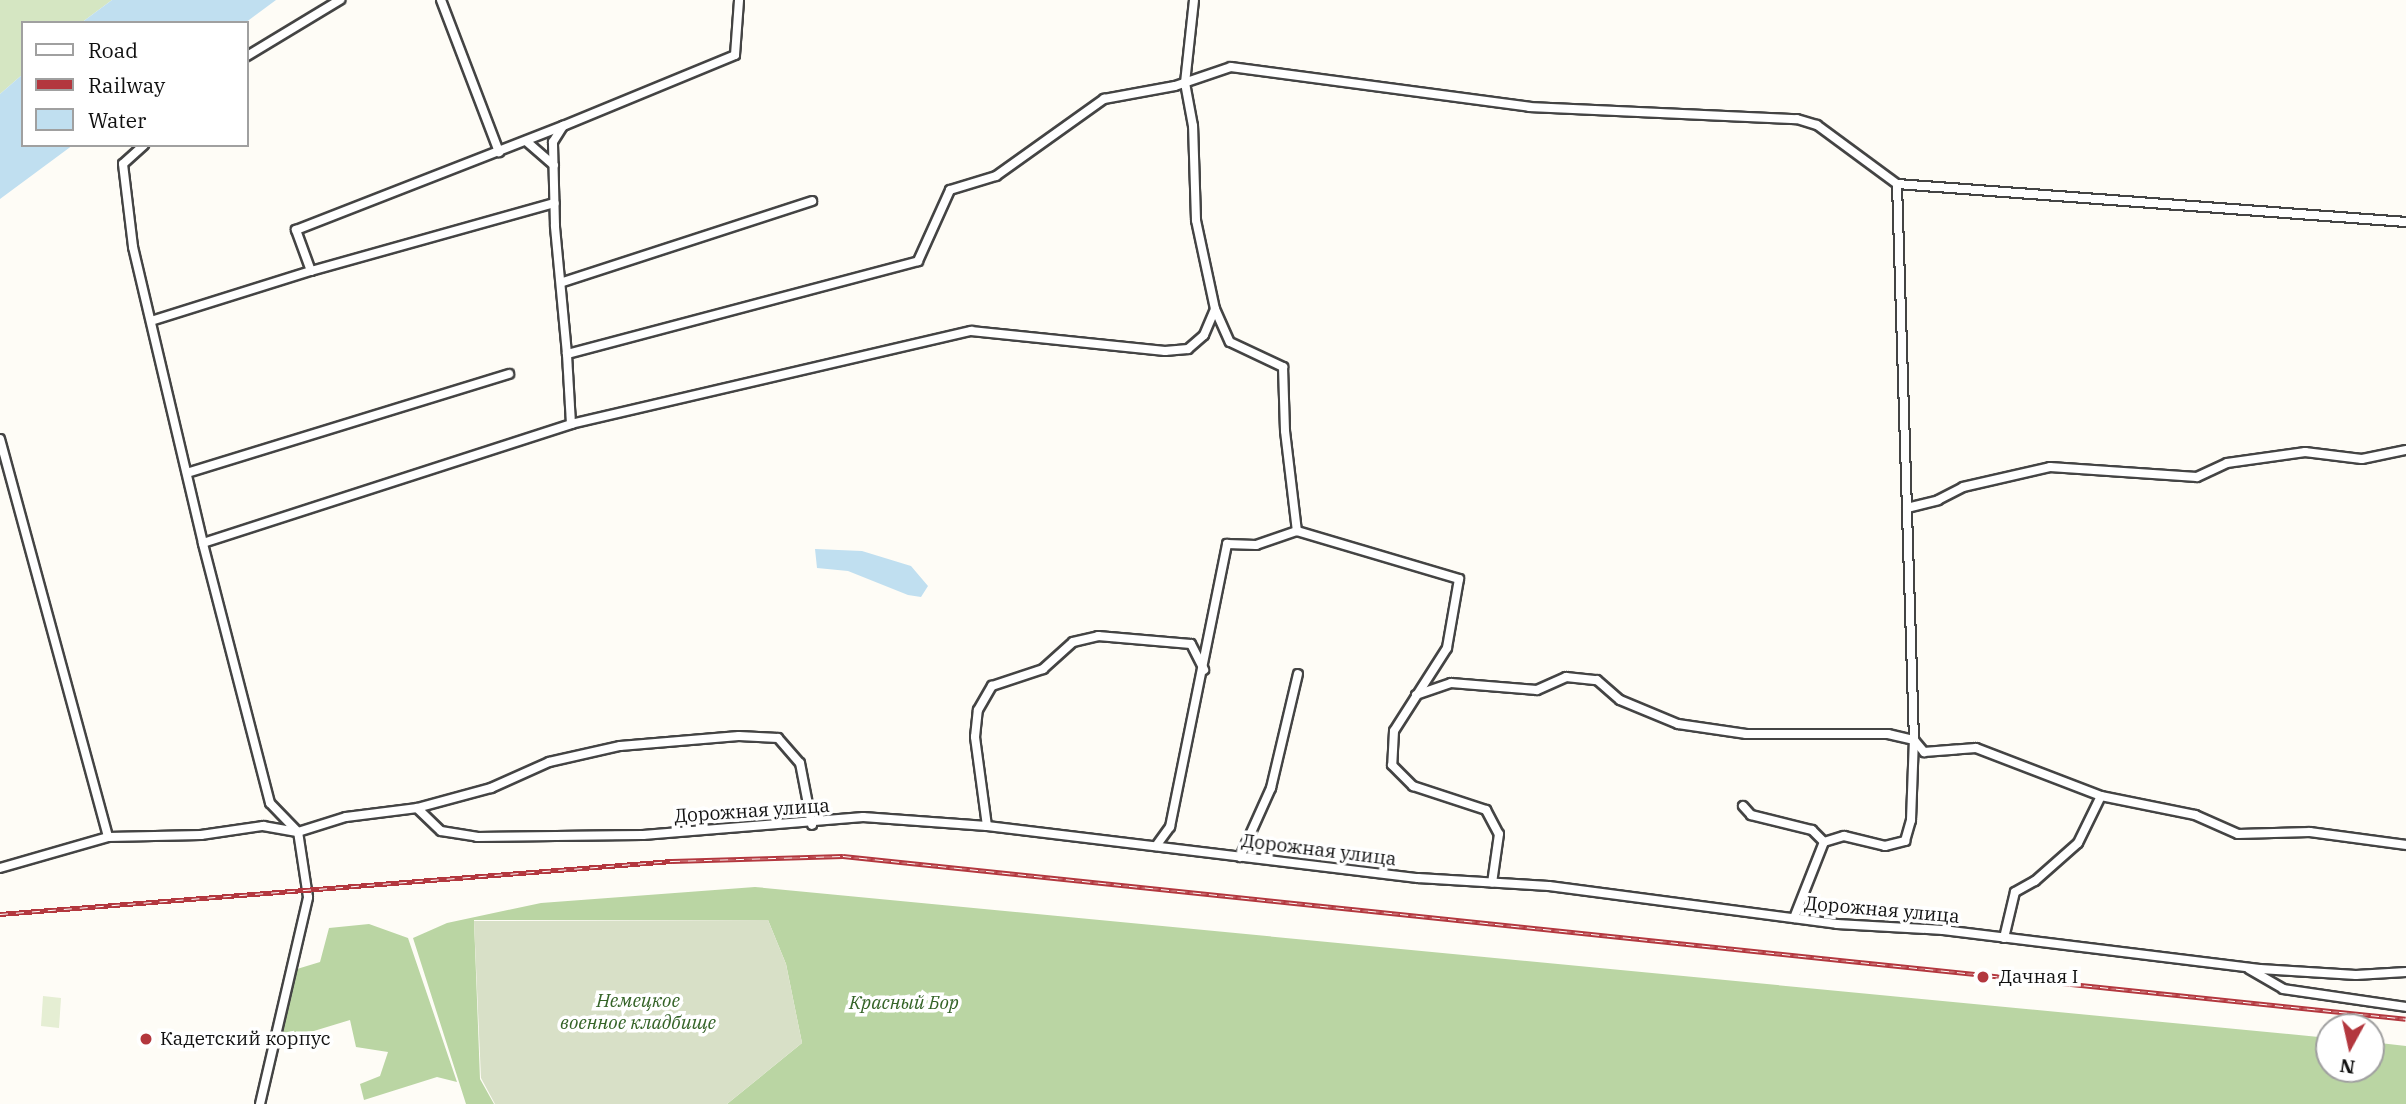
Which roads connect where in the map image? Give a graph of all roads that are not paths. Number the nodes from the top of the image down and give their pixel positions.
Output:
1 (340, 0) edge
2 (441, 0) edge
3 (738, 0) edge
4 (1194, 0) edge
5 (248, 55) edge
6 (1185, 83) junction
7 (563, 125) junction
8 (526, 141) junction
9 (142, 147) edge
10 (499, 152) junction
11 (555, 165) junction
12 (1897, 184) junction
13 (812, 201) dead end
14 (555, 203) junction
15 (2406, 222) edge
16 (311, 271) junction
17 (563, 282) junction
18 (1215, 309) junction
19 (151, 321) junction
20 (567, 354) junction
21 (509, 374) dead end
22 (571, 425) junction
23 (0, 439) edge
24 (2406, 450) edge
25 (187, 473) junction
26 (1907, 508) junction
27 (1297, 531) junction
28 (203, 543) junction
29 (1204, 670) junction
30 (1298, 674) dead end
31 (1416, 695) junction
32 (1914, 740) junction
33 (2101, 796) junction
34 (1743, 806) dead end
35 (417, 808) junction
36 (812, 825) junction
37 (987, 826) junction
38 (298, 832) junction
39 (108, 837) junction
40 (1824, 842) junction
41 (2406, 845) edge
42 (1156, 846) junction
43 (1240, 857) junction
44 (0, 868) edge
45 (1492, 883) junction
46 (1794, 918) junction
47 (2004, 938) junction
48 (2247, 967) junction
49 (2406, 972) edge
50 (2406, 1007) edge
51 (260, 1104) edge

1 - 5 street
2 - 10 street
3 - 7 street
4 - 6 street
6 - 12 street
6 - 18 street
6 - 20 street
7 - 8 street
7 - 11 street
8 - 10 street
8 - 11 street
9 - 19 street
10 - 16 street
11 - 14 street
12 - 15 street
12 - 26 street
13 - 17 street
14 - 16 street
14 - 17 street
16 - 19 street
17 - 20 street
18 - 22 street
18 - 27 street
19 - 25 street
20 - 22 street
21 - 25 street
22 - 28 street
23 - 39 street
24 - 26 street
25 - 28 street
26 - 32 street
27 - 29 street
27 - 31 street
28 - 38 street
29 - 37 street
29 - 42 street
30 - 43 street
31 - 32 street
31 - 45 street
32 - 33 street
32 - 40 street
33 - 41 street
33 - 47 street
34 - 40 street
35 - 36 street, Дорожная улица
35 - 36 street
35 - 38 street
36 - 37 street, Дорожная улица
37 - 42 street, Дорожная улица
38 - 39 street
38 - 51 street
39 - 44 street
40 - 46 street
42 - 43 street, Дорожная улица
43 - 45 street, Дорожная улица
45 - 46 street, Дорожная улица
46 - 47 street, Дорожная улица
47 - 48 street, Дорожная улица
48 - 49 street, Дорожная улица
48 - 50 street

